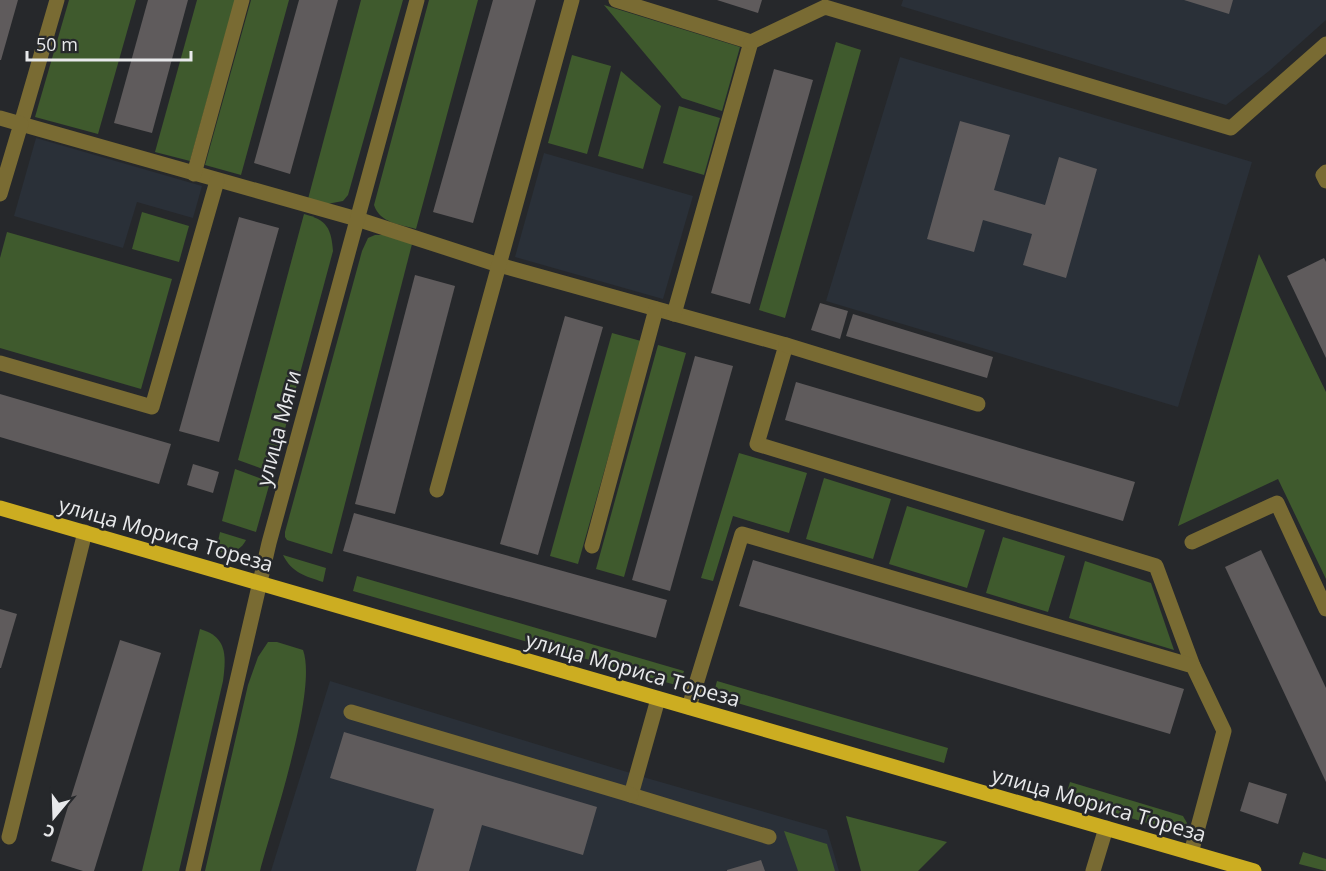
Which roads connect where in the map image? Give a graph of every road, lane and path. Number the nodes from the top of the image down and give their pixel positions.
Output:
1 (57, 0) edge
2 (242, 0) edge
3 (417, 0) edge
4 (572, 0) edge
5 (616, 0) edge
6 (751, 42) junction
7 (1326, 44) edge
8 (0, 118) edge
9 (21, 124) junction
10 (1326, 172) edge
11 (194, 174) junction
12 (217, 181) junction
13 (1326, 181) edge
14 (0, 195) edge
15 (357, 219) junction
16 (499, 265) junction
17 (656, 309) junction
18 (674, 314) junction
19 (786, 345) junction
20 (0, 363) edge
21 (978, 404) dead end
22 (437, 490) dead end
23 (0, 508) edge
24 (85, 532) junction
25 (1192, 542) dead end
26 (592, 546) dead end
27 (260, 583) junction
28 (1326, 609) edge
29 (1193, 666) junction
30 (658, 699) junction
31 (689, 707) junction
32 (351, 712) dead end
33 (631, 795) junction
34 (1106, 828) junction
35 (9, 837) dead end
36 (770, 837) dead end
37 (1191, 853) junction
38 (193, 871) edge
39 (1093, 871) edge
40 (1254, 871) edge

1 - 9 street
2 - 11 street
3 - 15 street, улица Мяги
4 - 16 street
5 - 6 street
6 - 7 street
6 - 18 street
8 - 9 street
9 - 11 street
9 - 14 street
10 - 13 street
11 - 12 street
12 - 15 street
12 - 20 street
15 - 16 street
15 - 27 street, улица Мяги
16 - 17 street
16 - 22 street
17 - 18 street
17 - 26 street
18 - 19 street
19 - 21 street
19 - 29 street
23 - 24 main road, улица Мориса Тореза
24 - 27 main road, улица Мориса Тореза
24 - 35 street
25 - 28 street
27 - 30 main road, улица Мориса Тореза
27 - 38 street, улица Мяги
29 - 31 street
29 - 37 street
30 - 31 main road, улица Мориса Тореза
30 - 33 street
31 - 34 main road, улица Мориса Тореза
32 - 33 street
33 - 36 street
34 - 37 main road, улица Мориса Тореза
34 - 39 street
37 - 40 main road, улица Мориса Тореза

